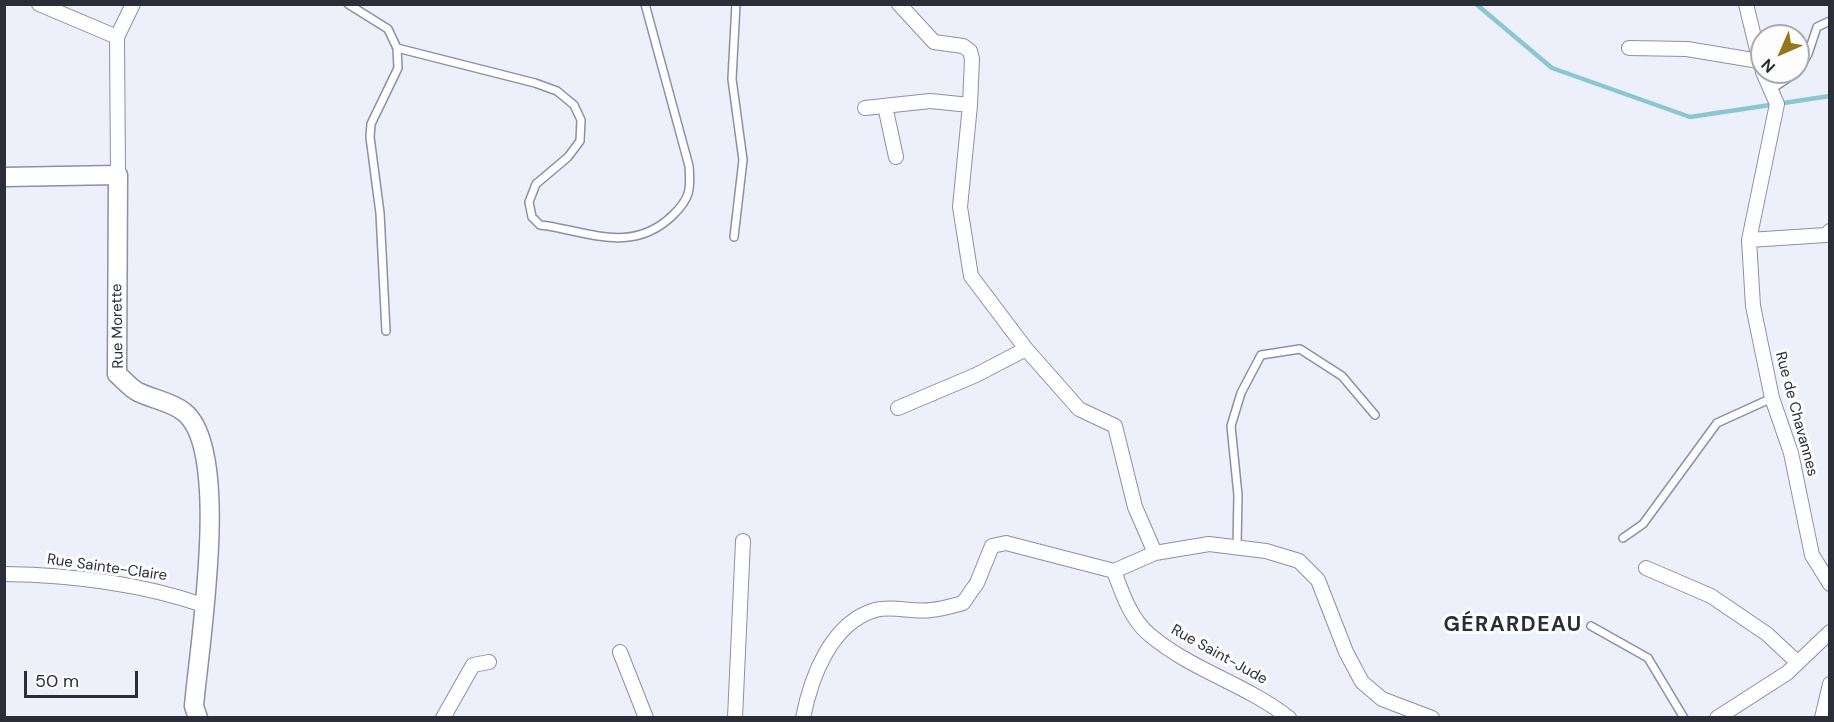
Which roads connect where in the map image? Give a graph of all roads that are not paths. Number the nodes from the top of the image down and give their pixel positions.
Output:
1 (39, 4) edge
2 (133, 4) edge
3 (348, 4) edge
4 (645, 4) edge
5 (736, 4) edge
6 (899, 4) edge
7 (1746, 4) edge
8 (361, 7) edge
9 (1830, 21) edge
10 (1751, 24) edge
11 (117, 37) junction
12 (397, 48) junction
13 (1629, 48) dead end
14 (1810, 48) edge
15 (1750, 65) edge
16 (1768, 84) edge
17 (1779, 84) edge
18 (1770, 90) junction
19 (970, 105) junction
20 (885, 106) junction
21 (865, 108) dead end
22 (896, 158) dead end
23 (118, 175) junction
24 (4, 177) edge
25 (1830, 231) edge
26 (734, 237) dead end
27 (1749, 240) junction
28 (386, 331) dead end
29 (1026, 349) junction
30 (1772, 398) junction
31 (898, 408) dead end
32 (1375, 415) dead end
33 (1623, 538) dead end
34 (743, 541) dead end
35 (1237, 546) junction
36 (1155, 553) junction
37 (1646, 567) dead end
38 (1114, 571) junction
39 (4, 574) edge
40 (1828, 578) edge
41 (203, 605) junction
42 (1591, 626) dead end
43 (1830, 632) edge
44 (621, 652) dead end
45 (489, 662) dead end
46 (1798, 663) junction
47 (1830, 684) edge
48 (198, 717) edge
49 (443, 717) edge
50 (646, 717) edge
51 (735, 717) edge
52 (803, 717) edge
53 (1289, 717) edge
54 (1432, 717) edge
55 (1684, 717) edge
56 (1717, 717) edge
57 (1822, 717) edge

1 - 11 street
2 - 11 street, Rue Morette
3 - 8 lane
4 - 12 lane
5 - 26 lane
6 - 19 street
7 - 10 street, Rue de Chavannes
8 - 12 lane
9 - 14 lane
11 - 23 street, Rue Morette
12 - 28 lane
13 - 15 street
16 - 18 street, Rue de Chavannes
17 - 18 lane
18 - 27 street, Rue de Chavannes
19 - 20 street
19 - 29 street
20 - 21 street
20 - 22 street
23 - 24 street
23 - 41 street, Rue Morette
25 - 27 street
27 - 30 street, Rue de Chavannes
29 - 31 street
29 - 36 street
30 - 33 lane
30 - 40 street, Rue de Chavannes
32 - 35 lane
34 - 51 street
35 - 36 street
35 - 54 street
36 - 38 street
37 - 46 street
38 - 52 street
38 - 53 street, Rue Saint-Jude
39 - 41 street, Rue Sainte-Claire
41 - 48 street, Rue Morette
42 - 55 lane
43 - 46 street
44 - 50 street
45 - 49 street
46 - 56 street
47 - 57 street

